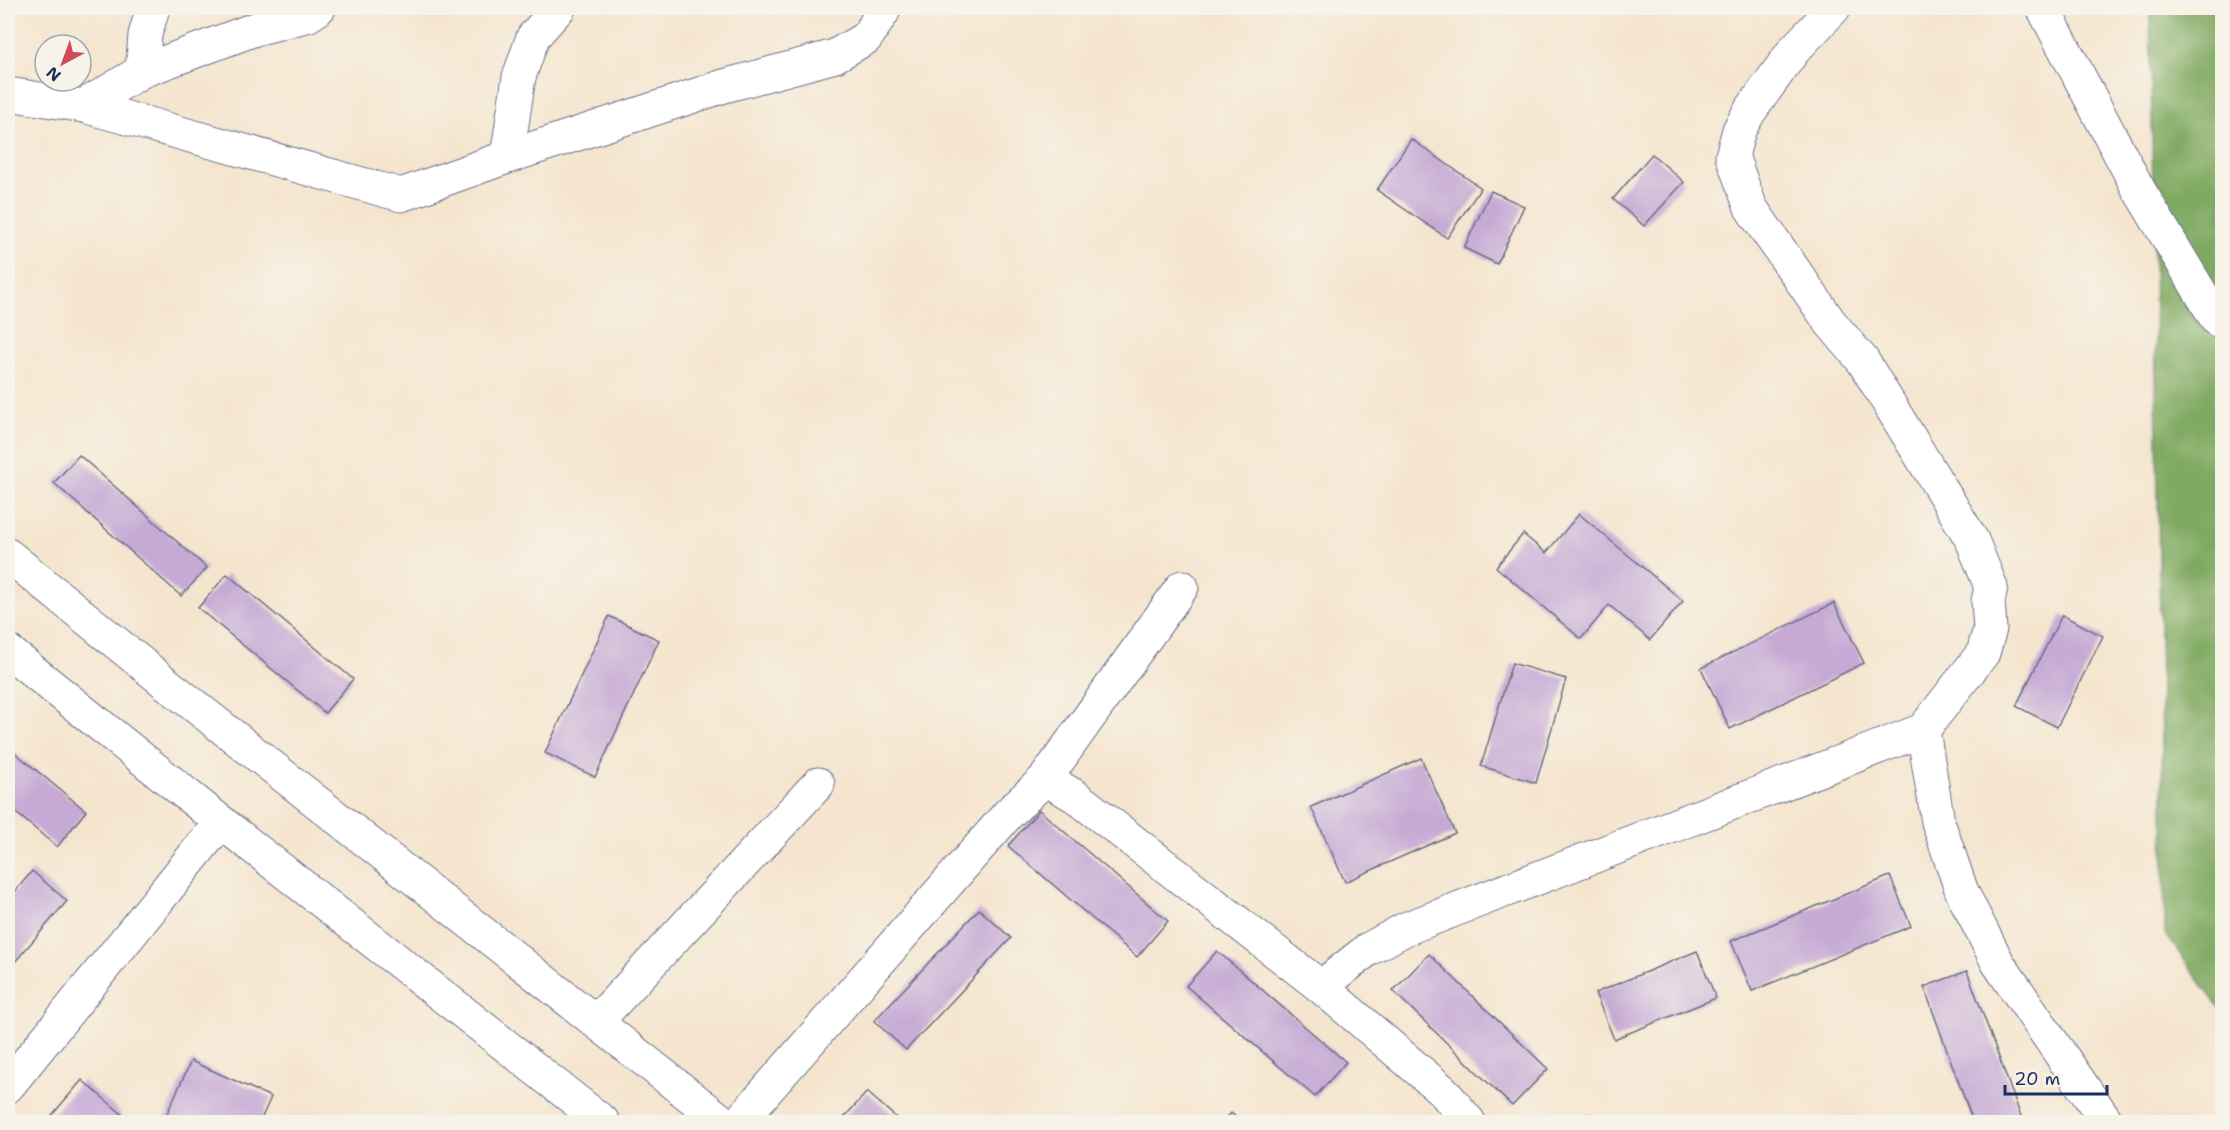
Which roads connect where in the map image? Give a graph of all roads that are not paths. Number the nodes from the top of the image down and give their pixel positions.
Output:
1 (153, 8) edge
2 (319, 8) edge
3 (560, 8) edge
4 (883, 8) edge
5 (1834, 8) edge
6 (2043, 8) edge
7 (142, 71) junction
8 (8, 96) edge
9 (84, 106) junction
10 (507, 157) junction
11 (2217, 321) dead end
12 (8, 555) edge
13 (1182, 587) dead end
14 (8, 651) edge
15 (1923, 730) junction
16 (1045, 779) junction
17 (818, 784) dead end
18 (221, 822) junction
19 (1321, 987) junction
20 (596, 1022) junction
21 (8, 1086) edge
22 (603, 1122) edge
23 (723, 1122) edge
24 (739, 1122) edge
25 (1469, 1122) edge
26 (2107, 1122) edge

1 - 7 street
2 - 7 street
3 - 10 street
4 - 10 street
5 - 15 street
6 - 11 street
7 - 9 street
8 - 9 street
9 - 10 street
12 - 20 street
13 - 16 street
14 - 18 street
15 - 19 street
15 - 26 street
16 - 19 street
16 - 24 street
17 - 20 street
18 - 21 street
18 - 22 street
19 - 25 street
20 - 23 street

